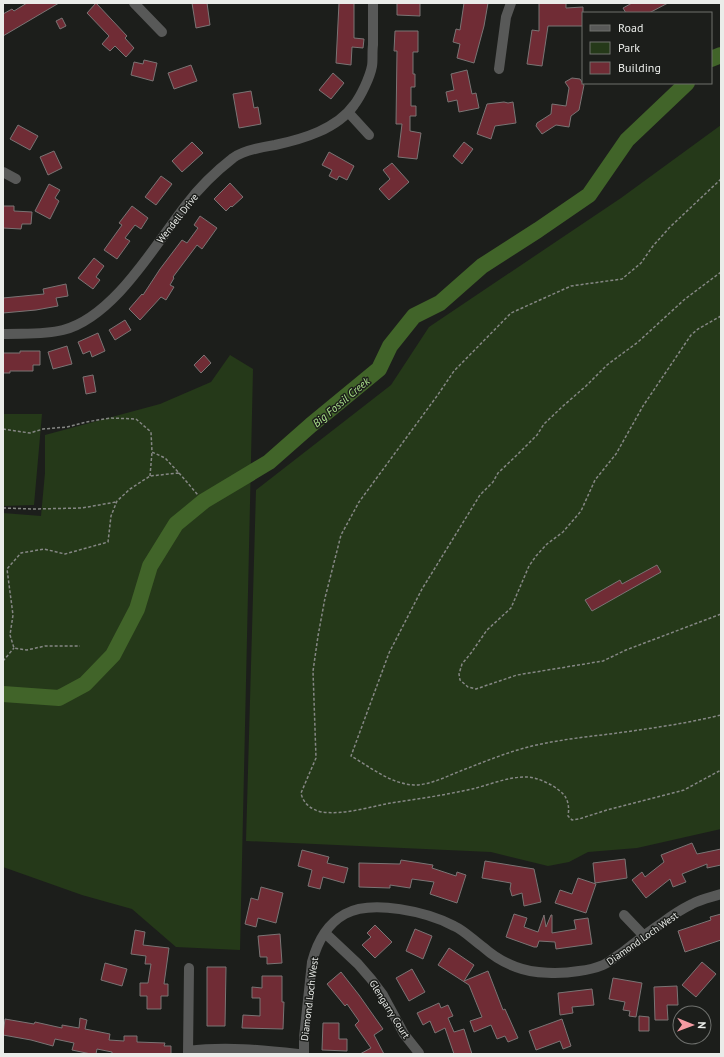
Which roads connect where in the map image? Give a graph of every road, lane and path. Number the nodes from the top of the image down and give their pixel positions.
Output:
1 (134, 3) edge
2 (373, 3) edge
3 (512, 3) edge
4 (162, 32) dead end
5 (499, 69) dead end
6 (348, 112) junction
7 (369, 135) dead end
8 (3, 172) edge
9 (16, 179) dead end
10 (721, 179) edge
11 (721, 272) edge
12 (721, 316) edge
13 (3, 334) edge
14 (3, 429) edge
15 (152, 452) junction
16 (179, 473) junction
17 (150, 476) junction
18 (198, 495) dead end
19 (117, 502) junction
20 (3, 508) edge
21 (721, 614) edge
22 (80, 646) dead end
23 (14, 648) junction
24 (3, 661) edge
25 (721, 715) edge
26 (721, 770) edge
27 (721, 894) edge
28 (624, 915) dead end
29 (324, 933) junction
30 (644, 936) junction
31 (189, 968) dead end
32 (188, 1052) edge
33 (419, 1053) dead end
34 (298, 1054) edge
35 (304, 1054) edge

1 - 4 street
2 - 6 street, Wendell Drive
3 - 5 street
6 - 7 street
6 - 13 street, Wendell Drive
8 - 9 street
10 - 26 path
11 - 25 path
12 - 21 path
14 - 15 path
15 - 16 path
15 - 17 path
16 - 17 path
16 - 18 path
17 - 19 path
19 - 20 path
19 - 23 path
22 - 23 path
23 - 24 path
27 - 30 street, Diamond Loch West
28 - 30 street
29 - 30 street, Diamond Loch West
29 - 33 street, Glengarry Court
29 - 35 street, Diamond Loch West
31 - 32 street
32 - 34 street

